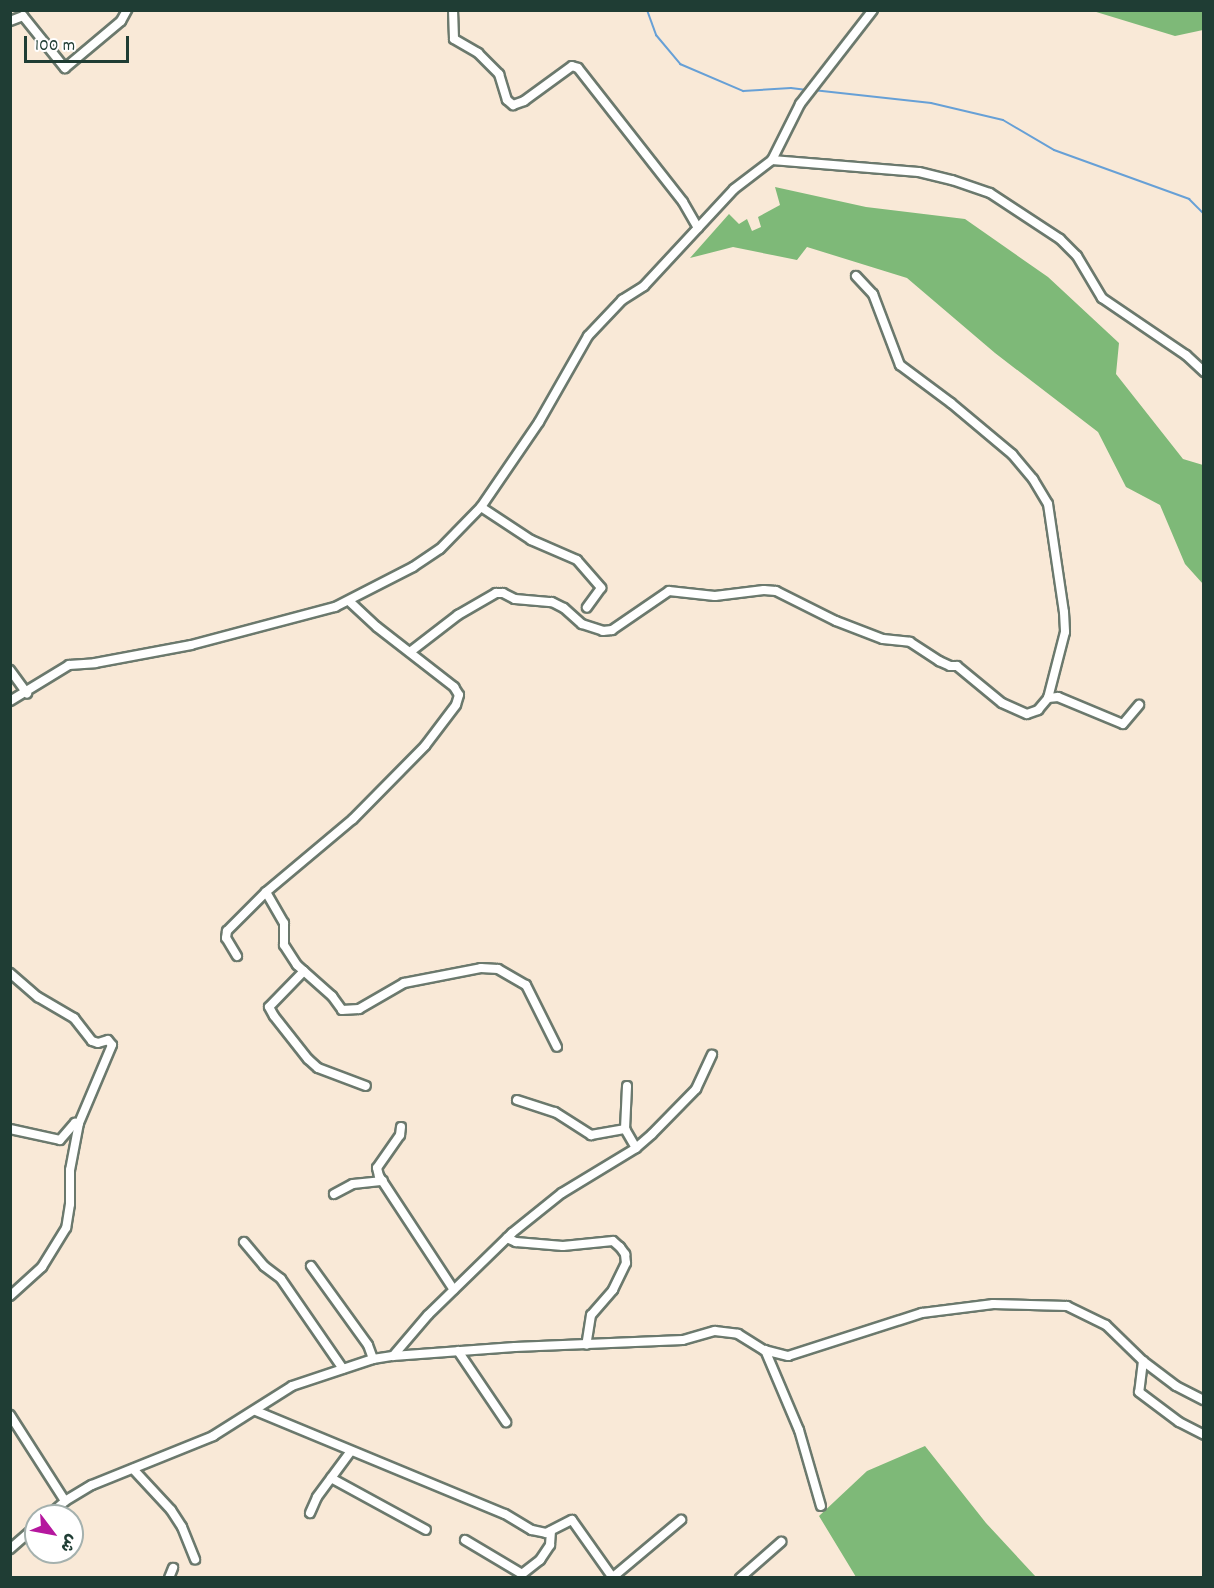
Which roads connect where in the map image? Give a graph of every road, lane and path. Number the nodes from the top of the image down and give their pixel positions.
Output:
1 (127, 10) edge
2 (453, 10) edge
3 (873, 10) edge
4 (10, 21) edge
5 (772, 160) junction
6 (698, 228) junction
7 (855, 276) dead end
8 (1203, 372) edge
9 (481, 507) junction
10 (350, 601) junction
11 (587, 607) dead end
12 (411, 652) junction
13 (10, 670) edge
14 (27, 693) junction
15 (1048, 698) junction
16 (10, 701) edge
17 (1139, 705) dead end
18 (266, 892) junction
19 (237, 956) dead end
20 (304, 971) junction
21 (10, 973) edge
22 (557, 1047) dead end
23 (712, 1054) dead end
24 (366, 1086) dead end
25 (627, 1086) dead end
26 (517, 1100) dead end
27 (79, 1123) junction
28 (401, 1128) dead end
29 (10, 1129) edge
30 (624, 1129) junction
31 (636, 1148) junction
32 (383, 1181) junction
33 (334, 1194) dead end
34 (507, 1238) junction
35 (244, 1242) dead end
36 (311, 1266) dead end
37 (454, 1290) junction
38 (10, 1296) edge
39 (586, 1345) junction
40 (765, 1350) junction
41 (458, 1351) junction
42 (393, 1356) junction
43 (373, 1359) junction
44 (1143, 1361) junction
45 (343, 1369) junction
46 (1203, 1400) edge
47 (256, 1411) junction
48 (10, 1415) edge
49 (506, 1422) dead end
50 (1203, 1435) edge
51 (351, 1451) junction
52 (133, 1468) junction
53 (331, 1478) junction
54 (65, 1501) junction
55 (62, 1504) edge
56 (821, 1506) dead end
57 (310, 1513) dead end
58 (681, 1520) dead end
59 (426, 1530) dead end
60 (551, 1531) junction
61 (24, 1537) edge
62 (465, 1540) dead end
63 (781, 1542) dead end
64 (10, 1549) edge
65 (195, 1560) dead end
66 (173, 1568) dead end
67 (613, 1577) edge
68 (169, 1578) edge
69 (740, 1578) edge

1 - 4 street
2 - 6 street
3 - 5 street
5 - 6 street
5 - 8 street
6 - 9 street
7 - 15 street
9 - 10 street
9 - 11 street
10 - 12 street
10 - 14 street
12 - 15 street
12 - 18 street
13 - 14 street
14 - 16 street
15 - 17 street
18 - 19 street
18 - 20 street
20 - 22 street
20 - 24 street
21 - 27 street
23 - 31 street
25 - 30 street
26 - 30 street
27 - 29 street
27 - 38 street
28 - 32 street
30 - 31 street
31 - 34 street
32 - 33 street
32 - 37 street
34 - 37 street
34 - 39 street
35 - 45 street
36 - 43 street
37 - 42 street
39 - 40 street
39 - 41 street
40 - 44 street
40 - 56 street
41 - 42 street
41 - 49 street
42 - 43 street
43 - 45 street
44 - 46 street
44 - 50 street
45 - 47 street
47 - 51 street
47 - 52 street
48 - 54 street
51 - 53 street
51 - 60 street
52 - 54 street
52 - 65 street
53 - 57 street
53 - 59 street
54 - 55 street
58 - 67 street
60 - 62 street
60 - 67 street
61 - 64 street
63 - 69 street
66 - 68 street

